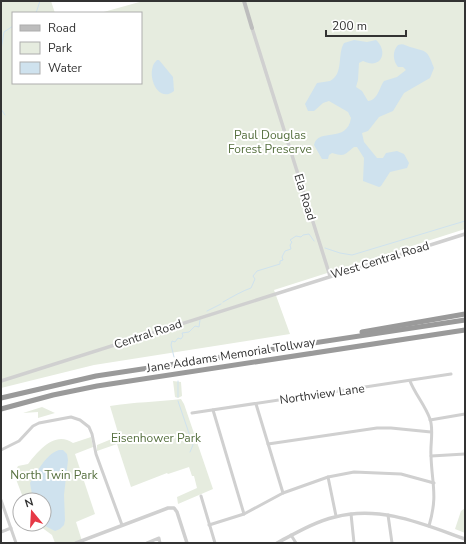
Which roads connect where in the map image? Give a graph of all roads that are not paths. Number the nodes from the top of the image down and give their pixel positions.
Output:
1 (244, 1) edge
2 (252, 28) joint
3 (465, 234) edge
4 (330, 276) junction
5 (294, 287) joint
6 (465, 314) edge
7 (465, 320) edge
8 (465, 330) edge
9 (309, 343) junction
10 (451, 374) dead end
11 (1, 381) edge
12 (410, 381) junction
13 (1, 398) edge
14 (256, 404) junction
15 (1, 409) edge
16 (213, 410) junction
17 (192, 414) dead end
18 (465, 414) edge
19 (430, 420) junction
20 (432, 432) junction
21 (268, 444) junction
22 (1, 450) edge
23 (465, 454) edge
24 (431, 456) junction
25 (328, 477) junction
26 (434, 483) junction
27 (283, 493) junction
28 (201, 496) dead end
29 (1, 500) edge
30 (244, 514) junction
31 (351, 514) junction
32 (388, 514) junction
33 (336, 516) junction
34 (122, 525) junction
35 (209, 525) junction
36 (429, 526) junction
37 (11, 528) junction
38 (1, 532) edge
39 (292, 535) junction
40 (465, 539) edge
41 (16, 543) edge
42 (76, 543) edge
43 (147, 543) edge
44 (160, 543) edge
45 (186, 543) edge
46 (215, 543) edge
47 (277, 543) edge
48 (296, 543) edge
49 (354, 543) edge
50 (392, 543) edge

1 - 2 main road
2 - 4 street, Ela Road
3 - 4 street, West Central Road
4 - 5 street, West Central Road
5 - 11 street, Central Road
6 - 9 highway
7 - 9 highway, Jane Addams Memorial Tollway
8 - 15 highway, Jane Addams Memorial Tollway
9 - 13 highway, Jane Addams Memorial Tollway
10 - 12 street, Northview Lane
12 - 14 street, Northview Lane
12 - 19 street
14 - 16 street, Northview Lane
14 - 21 street
16 - 17 street, Northview Lane
16 - 30 street
18 - 19 street
19 - 20 street
20 - 21 street
20 - 24 street
21 - 27 street
22 - 34 street
23 - 24 street
24 - 26 street
25 - 26 street
25 - 27 street
25 - 33 street
26 - 36 street
27 - 30 street
28 - 35 street
29 - 37 street
30 - 35 street
31 - 32 street
31 - 33 street
31 - 49 street
32 - 36 street
32 - 50 street
33 - 39 street
34 - 42 street
34 - 45 street
35 - 46 street
36 - 40 street
37 - 38 street
37 - 41 street
39 - 47 street
39 - 48 street
43 - 44 street

